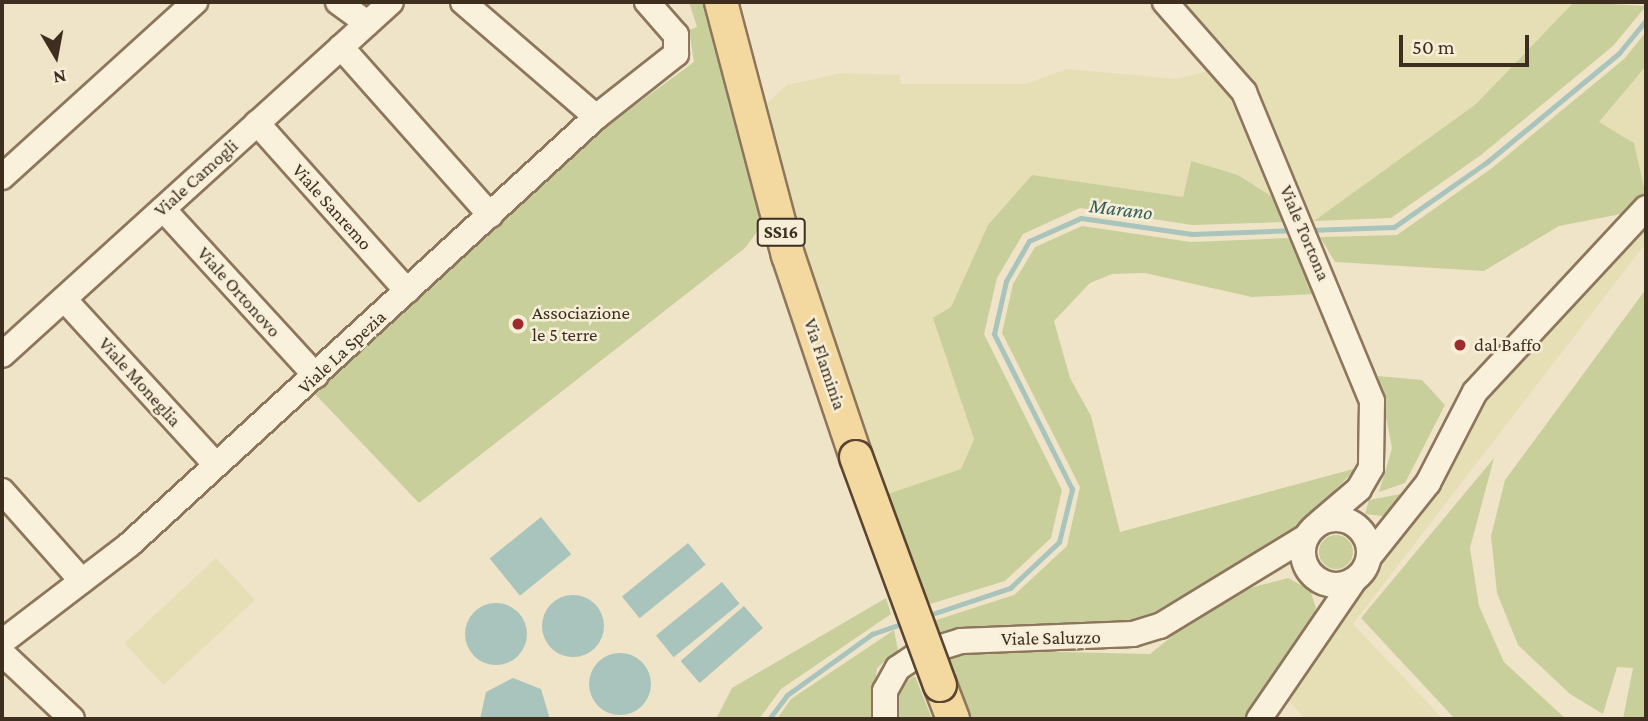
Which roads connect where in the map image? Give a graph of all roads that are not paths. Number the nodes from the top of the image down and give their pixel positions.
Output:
1 (195, 2) edge
2 (338, 2) edge
3 (391, 2) edge
4 (463, 2) edge
5 (647, 2) edge
6 (721, 2) edge
7 (1166, 2) edge
8 (367, 23) junction
9 (341, 47) junction
10 (596, 117) junction
11 (257, 123) junction
12 (2, 177) edge
13 (1646, 208) edge
14 (163, 209) junction
15 (490, 215) junction
16 (407, 292) junction
17 (64, 299) junction
18 (2, 355) edge
19 (316, 376) junction
20 (216, 465) junction
21 (1359, 489) junction
22 (2, 491) edge
23 (1394, 521) junction
24 (1359, 527) junction
25 (1312, 530) junction
26 (1369, 557) junction
27 (1250, 574) junction
28 (1314, 576) junction
29 (1354, 580) junction
30 (82, 581) junction
31 (1327, 618) junction
32 (2, 642) edge
33 (2, 653) edge
34 (72, 719) edge
35 (885, 719) edge
36 (953, 719) edge
37 (1259, 719) edge

1 - 12 street
2 - 8 street
3 - 8 street, Viale Camogli
4 - 10 street
5 - 10 street, Viale La Spezia
6 - 36 main road, Via Flaminia / SS16, bridge
7 - 21 street, Viale Tortona
8 - 9 street, Viale Camogli
9 - 11 street, Viale Camogli
9 - 15 street
10 - 15 street, Viale La Spezia
11 - 14 street, Viale Camogli
11 - 16 street, Viale Sanremo
13 - 23 street
14 - 17 street, Viale Camogli
14 - 19 street, Viale Ortonovo
15 - 16 street, Viale La Spezia
16 - 19 street, Viale La Spezia
17 - 18 street, Viale Camogli
17 - 20 street, Viale Moneglia
19 - 20 street, Viale La Spezia
20 - 30 street, Viale La Spezia
21 - 24 street, Viale Tortona
21 - 25 street, Viale Tortona
22 - 30 street
23 - 24 street
23 - 26 street
24 - 25 street
24 - 26 street
25 - 27 street, Viale Saluzzo
25 - 28 street
26 - 29 street
27 - 28 street, Viale Saluzzo
27 - 35 street, Viale Saluzzo
28 - 29 street
28 - 31 street
29 - 31 street
30 - 32 street, Viale La Spezia
31 - 37 street
33 - 34 street

